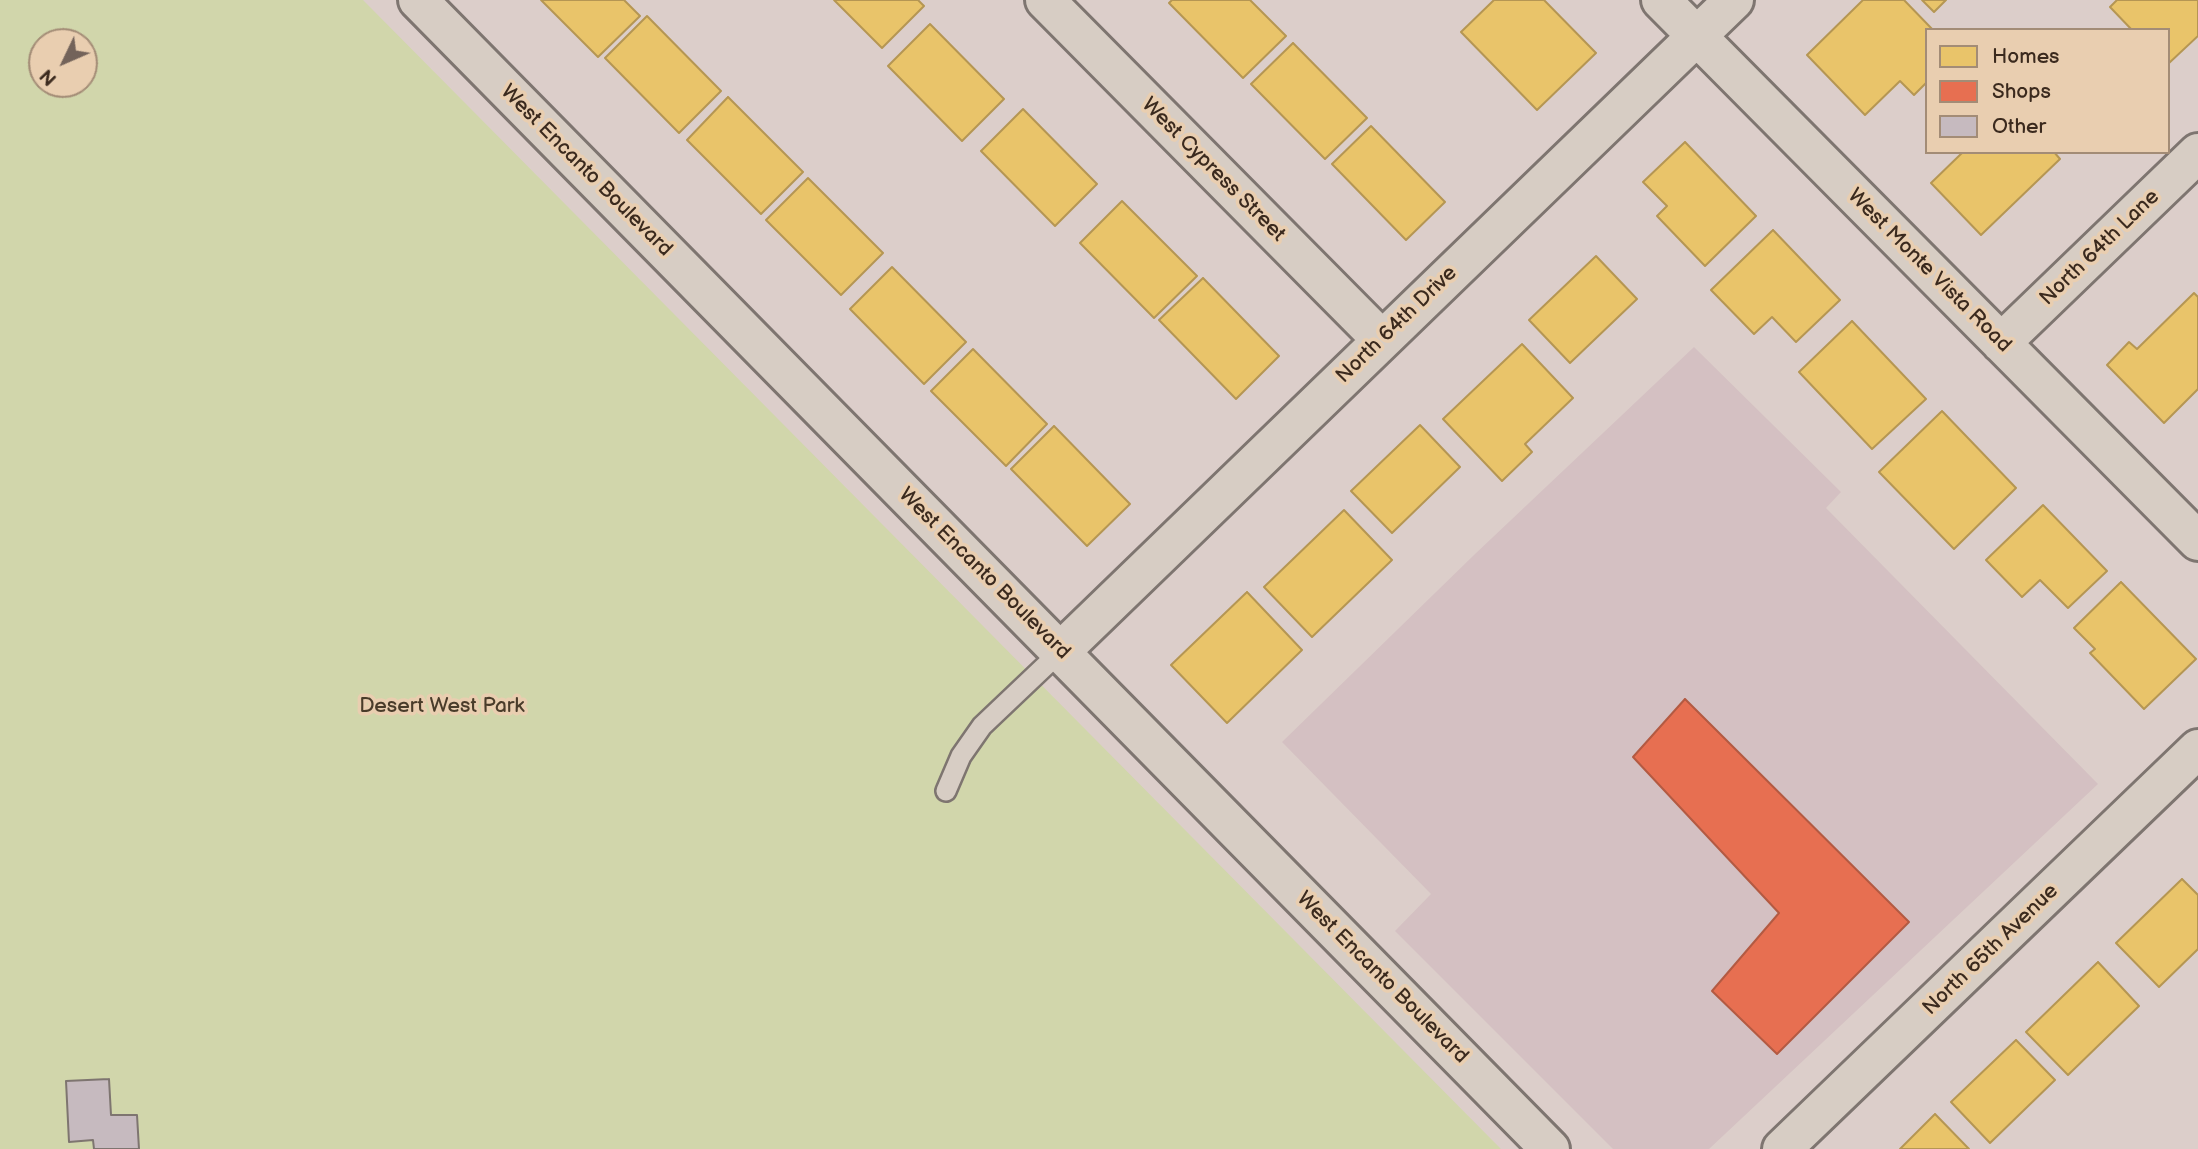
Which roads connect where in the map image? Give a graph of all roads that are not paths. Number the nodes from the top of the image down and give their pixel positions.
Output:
1 (418, 0) edge
2 (1045, 0) edge
3 (1661, 0) edge
4 (1734, 0) edge
5 (1696, 37) junction
6 (2198, 153) edge
7 (1382, 340) junction
8 (2001, 343) junction
9 (2198, 541) edge
10 (1061, 651) junction
11 (2198, 749) edge
12 (946, 791) dead end
13 (1550, 1149) edge
14 (1782, 1149) edge

1 - 10 street, West Encanto Boulevard
2 - 7 street, West Cypress Street
3 - 5 street, West Monte Vista Road
4 - 5 street, North 64th Drive
5 - 7 street, North 64th Drive
5 - 8 street, West Monte Vista Road
6 - 8 street, North 64th Lane
7 - 10 street, North 64th Drive
8 - 9 street, West Monte Vista Road
10 - 12 lane
10 - 13 street, West Encanto Boulevard
11 - 14 street, North 65th Avenue

